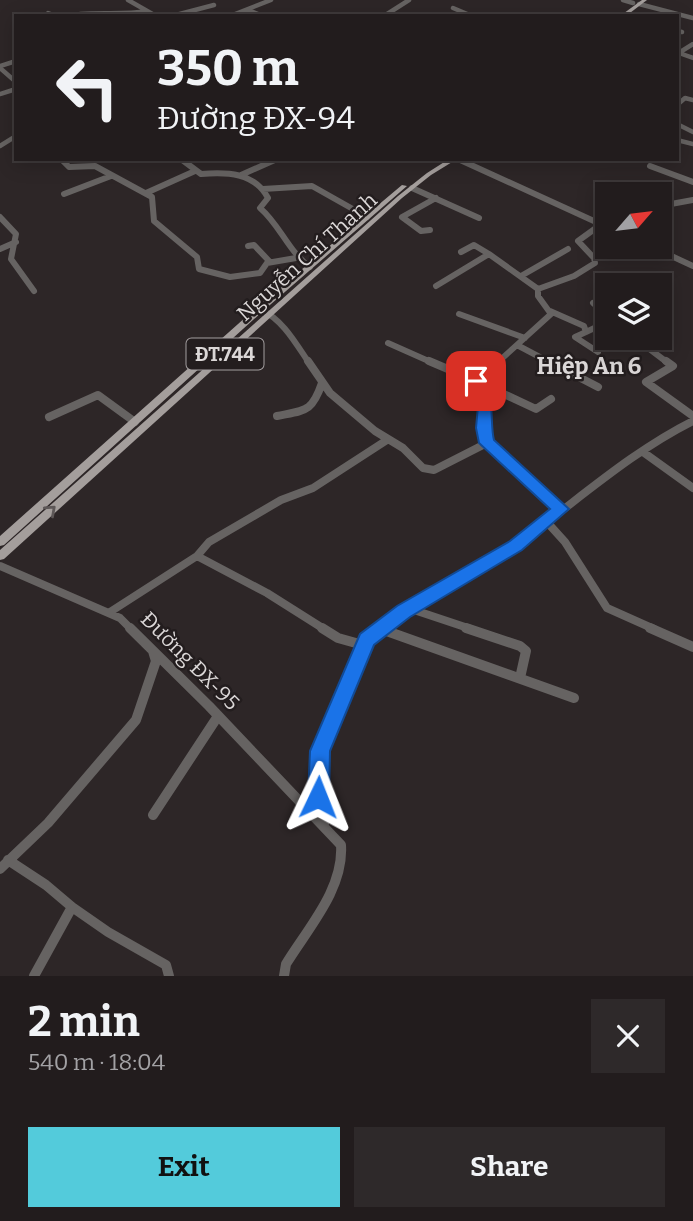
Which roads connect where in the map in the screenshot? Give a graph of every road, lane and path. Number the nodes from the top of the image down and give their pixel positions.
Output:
1 (128, 0) edge
2 (271, 0) edge
3 (409, 0) edge
4 (623, 0) edge
5 (645, 0) edge
6 (636, 2) edge
7 (214, 5) dead end
8 (453, 8) dead end
9 (248, 10) junction
10 (147, 11) junction
11 (80, 13) dead end
12 (117, 14) edge
13 (130, 14) edge
14 (152, 14) edge
15 (180, 14) edge
16 (236, 14) edge
17 (258, 14) edge
18 (387, 14) edge
19 (467, 14) edge
20 (623, 14) edge
21 (693, 18) edge
22 (0, 67) edge
23 (14, 80) edge
24 (63, 161) edge
25 (183, 161) edge
26 (272, 161) edge
27 (438, 161) edge
28 (453, 161) edge
29 (461, 161) edge
30 (650, 166) dead end
31 (195, 171) junction
32 (241, 175) junction
33 (111, 176) junction
34 (693, 182) edge
35 (412, 188) junction
36 (263, 189) junction
37 (146, 193) junction
38 (64, 194) dead end
39 (436, 198) junction
40 (693, 200) edge
41 (672, 204) edge
42 (0, 217) edge
43 (371, 218) junction
44 (479, 218) dead end
45 (595, 219) edge
46 (430, 230) dead end
47 (595, 230) edge
48 (16, 242) junction
49 (247, 246) dead end
50 (0, 249) edge
51 (568, 249) dead end
52 (461, 252) dead end
53 (489, 254) junction
54 (672, 256) edge
55 (296, 258) junction
56 (270, 262) junction
57 (693, 265) edge
58 (310, 267) junction
59 (520, 276) junction
60 (436, 286) dead end
61 (538, 289) junction
62 (34, 291) dead end
63 (261, 309) junction
64 (551, 311) junction
65 (271, 314) junction
66 (460, 314) dead end
67 (595, 328) edge
68 (586, 332) junction
69 (525, 338) junction
70 (388, 343) dead end
71 (517, 345) junction
72 (651, 350) edge
73 (598, 352) dead end
74 (476, 381) junction
75 (322, 383) junction
76 (598, 387) dead end
77 (551, 399) dead end
78 (277, 416) dead end
79 (49, 417) dead end
80 (693, 418) edge
81 (135, 422) junction
82 (387, 440) junction
83 (487, 443) junction
84 (643, 452) junction
85 (693, 488) edge
86 (561, 509) junction
87 (546, 521) junction
88 (0, 542) edge
89 (0, 555) edge
90 (197, 556) junction
91 (0, 566) edge
92 (408, 608) junction
93 (110, 612) junction
94 (381, 629) junction
95 (363, 645) junction
96 (693, 647) edge
97 (153, 651) junction
98 (520, 678) junction
99 (574, 698) dead end
100 (218, 716) junction
101 (153, 815) dead end
102 (324, 825) junction
103 (4, 865) edge
104 (72, 907) junction
105 (34, 976) edge
106 (169, 976) edge
107 (284, 976) edge

1 - 10 street
2 - 9 street
3 - 18 street
4 - 6 street
5 - 6 main road
6 - 20 main road
6 - 21 street
7 - 15 street
8 - 19 street
9 - 16 street
9 - 17 street
10 - 13 street
10 - 14 street
11 - 12 street
22 - 23 street
24 - 33 street
25 - 31 street
26 - 32 street
27 - 43 main road, Nguyễn Chí Thanh / ĐT.744
28 - 35 main road, Nguyễn Chí Thanh / ĐT.744
29 - 45 street
30 - 34 street
31 - 32 street
31 - 37 street
32 - 36 street
33 - 37 street
33 - 38 street
35 - 39 street
35 - 43 main road, Nguyễn Chí Thanh / ĐT.744
36 - 43 street
36 - 55 street
37 - 56 street
39 - 44 street
39 - 46 street
40 - 41 street
42 - 48 street
43 - 58 main road, Nguyễn Chí Thanh / ĐT.744
43 - 65 main road, Nguyễn Chí Thanh / ĐT.744
47 - 61 street
48 - 50 street
48 - 62 street
49 - 56 street
51 - 59 street
52 - 53 street
53 - 59 street
53 - 60 street
54 - 57 street
55 - 56 street
55 - 58 street
58 - 63 main road, Nguyễn Chí Thanh / ĐT.744
59 - 61 street
61 - 64 street
63 - 65 street
63 - 81 main road, Nguyễn Chí Thanh / ĐT.744
64 - 68 street
64 - 69 street
65 - 75 street
89 -> 65 main road, Nguyễn Chí Thanh / ĐT.744
66 - 69 street
67 - 68 street
68 - 73 street
69 - 71 street
70 - 74 street
71 - 74 street
71 - 76 street
72 - 80 street
74 - 77 street
74 - 83 street
75 - 78 street
75 - 82 street
79 - 81 street
80 - 84 street, Đường ĐX-95
81 - 88 main road, Nguyễn Chí Thanh / ĐT.744
82 - 83 street
82 - 90 street
83 - 86 street
84 - 85 street
84 - 86 street, Đường ĐX-95
86 - 87 street, Đường ĐX-95
87 - 92 street, Đường ĐX-95
87 - 96 street
90 - 93 street
90 - 95 street
91 - 93 street, Đường ĐX-95
92 - 94 street, Đường ĐX-95
92 - 98 street
93 - 97 street, Đường ĐX-95
94 - 95 street, Đường ĐX-95
94 - 98 street
95 - 102 street, Đường ĐX-95
97 - 100 street, Đường ĐX-95
97 - 103 street
98 - 99 street
100 - 101 street
100 - 102 street, Đường ĐX-95
102 - 107 street, Đường ĐX-95
103 - 104 street
104 - 105 street
104 - 106 street

